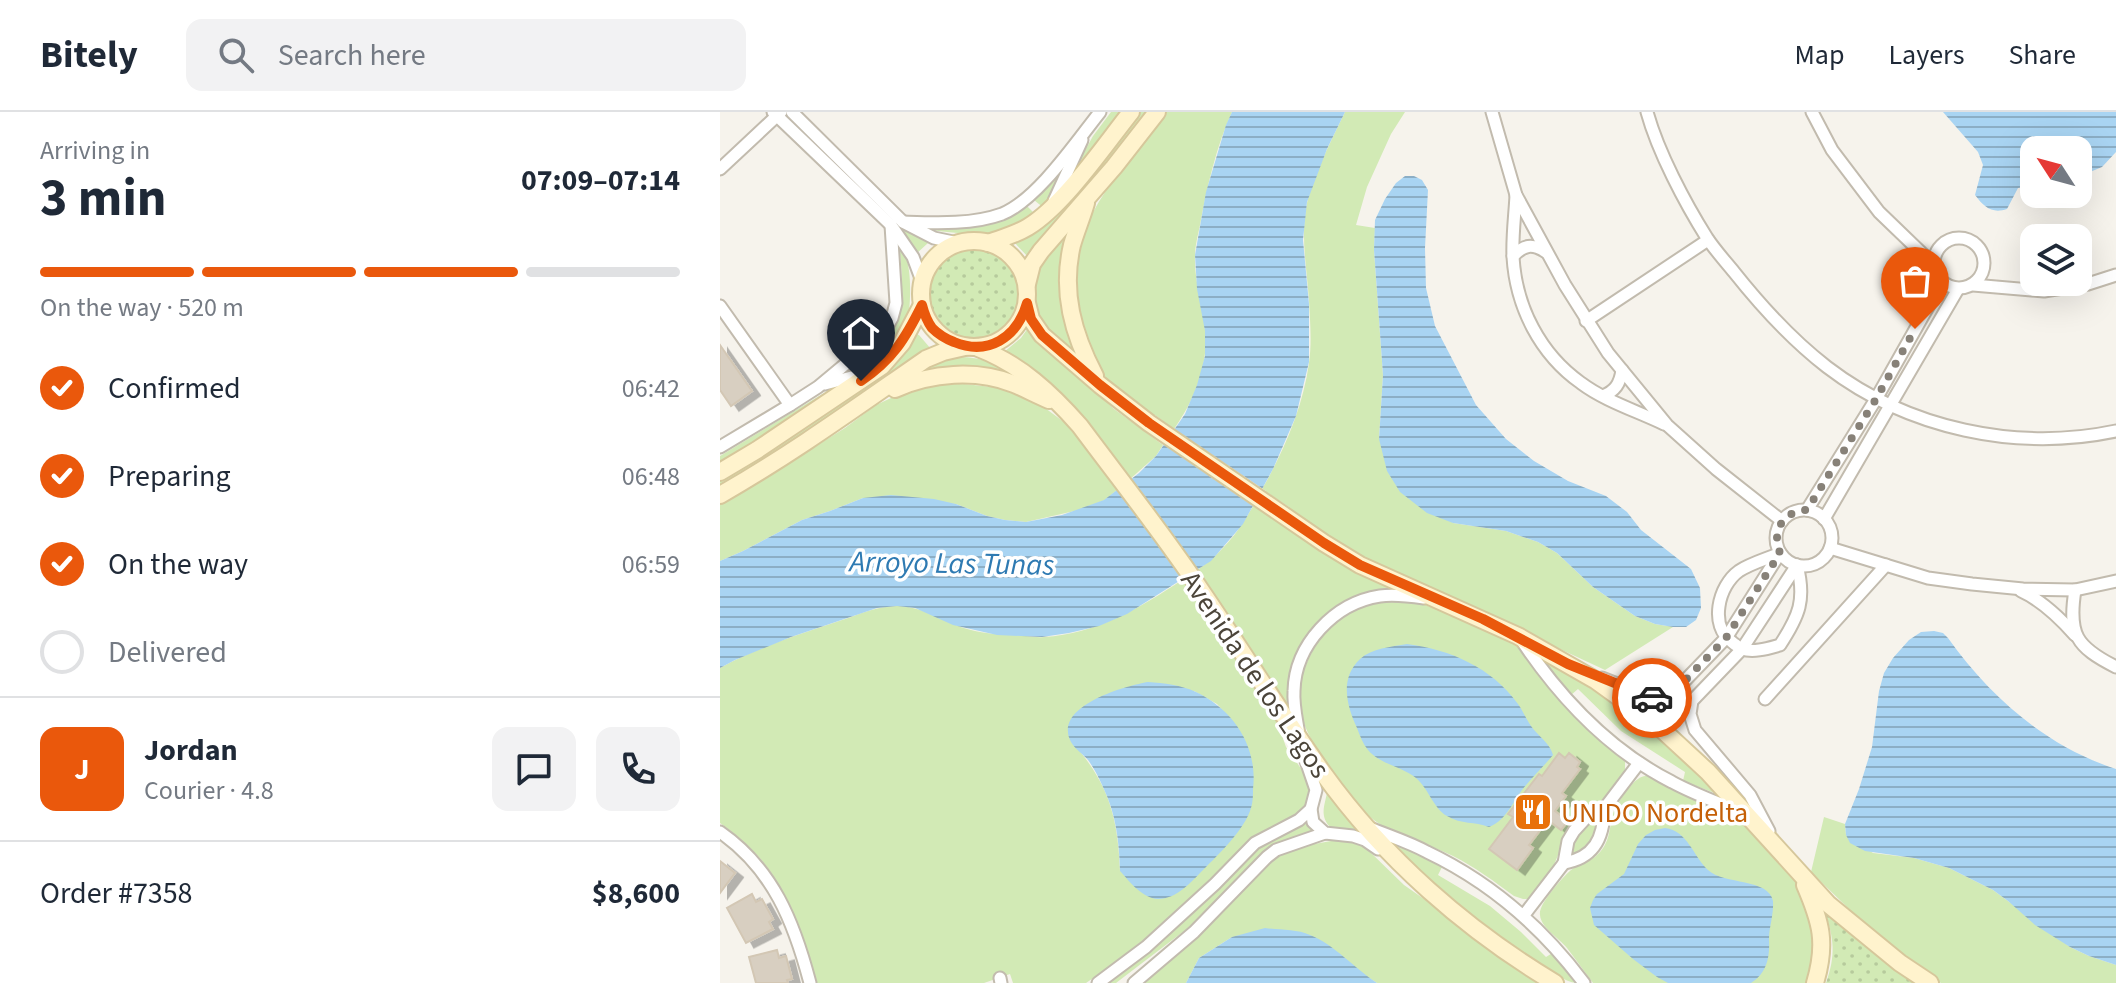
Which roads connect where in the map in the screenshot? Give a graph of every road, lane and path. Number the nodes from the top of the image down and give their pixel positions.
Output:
1 (792, 112) edge
2 (1100, 112) edge
3 (1131, 112) edge
4 (1157, 112) edge
5 (1492, 112) edge
6 (1647, 112) edge
7 (1812, 112) edge
8 (777, 113) edge
9 (1089, 125) junction
10 (720, 169) edge
11 (1516, 195) junction
12 (1089, 196) junction
13 (1050, 210) junction
14 (892, 219) junction
15 (1905, 238) junction
16 (1708, 240) junction
17 (958, 243) junction
18 (988, 243) junction
19 (1943, 244) junction
20 (1546, 252) junction
21 (1513, 256) junction
22 (1934, 265) junction
23 (1991, 270) junction
24 (2116, 275) edge
25 (922, 281) junction
26 (1942, 282) junction
27 (1027, 284) junction
28 (1973, 285) junction
29 (2012, 288) junction
30 (1958, 289) junction
31 (1027, 303) junction
32 (922, 305) junction
33 (720, 306) edge
34 (1586, 321) junction
35 (972, 347) junction
36 (1622, 370) junction
37 (875, 371) junction
38 (1100, 385) junction
39 (818, 387) junction
40 (1603, 396) junction
41 (871, 399) junction
42 (1876, 399) junction
43 (790, 405) junction
44 (1890, 405) junction
45 (1062, 406) junction
46 (1667, 425) junction
47 (2116, 431) edge
48 (720, 447) edge
49 (720, 472) edge
50 (720, 495) edge
51 (1807, 510) junction
52 (1824, 519) junction
53 (1782, 521) junction
54 (1830, 548) junction
55 (1780, 553) junction
56 (1797, 565) junction
57 (1886, 565) junction
58 (2116, 581) edge
59 (2013, 588) junction
60 (2075, 590) junction
61 (1436, 600) junction
62 (1518, 636) junction
63 (2076, 636) junction
64 (1726, 638) junction
65 (1742, 649) junction
66 (1568, 664) junction
67 (2116, 667) edge
68 (1765, 699) dead end
69 (1300, 739) junction
70 (1639, 763) junction
71 (1311, 809) junction
72 (1604, 809) junction
73 (1747, 815) junction
74 (1365, 826) junction
75 (720, 832) edge
76 (1325, 833) junction
77 (1777, 846) junction
78 (1564, 863) junction
79 (1800, 874) junction
80 (1440, 900) junction
81 (1524, 915) junction
82 (810, 983) edge
83 (1098, 983) edge
84 (1134, 983) edge
85 (1555, 983) edge
86 (1584, 983) edge
87 (1815, 983) edge
88 (1930, 983) edge

1 - 14 street
2 - 9 street
3 - 13 street
4 - 12 street
5 - 11 street
6 - 16 street
7 - 15 street
8 - 10 street
8 - 14 street
9 - 13 street
9 - 14 street
11 - 20 street
11 - 21 street
12 - 27 street
12 - 38 street
13 - 18 street
14 - 17 street
14 - 25 street
14 - 39 street
15 - 19 street
15 - 22 street
16 - 34 street
16 - 42 street
17 - 18 street
17 - 25 street
18 - 27 street
19 - 22 street
19 - 23 street
20 - 21 street
20 - 34 street
21 - 40 street
22 - 26 street
23 - 28 street
23 - 29 street
24 - 29 street
25 - 32 street
26 - 30 street
26 - 42 street
27 - 31 street
28 - 29 street
28 - 30 street
30 - 44 street
31 - 35 street
31 - 38 street
32 - 35 street
32 - 37 street
33 - 43 street
34 - 36 street
35 - 41 street
35 - 45 street, Avenida de los Lagos
36 - 40 street
36 - 46 street
37 - 39 street
37 - 49 street
38 - 61 street
39 - 43 street
40 - 46 street
41 - 45 street
41 - 50 street
42 - 44 street
42 - 51 street
43 - 48 street
44 - 47 street
44 - 52 street
45 - 69 street, Avenida de los Lagos
46 - 53 street
51 - 52 street
51 - 53 street
52 - 54 street
53 - 55 street
54 - 56 street
54 - 57 street
55 - 56 street
55 - 64 street
55 - 64 street
56 - 65 street
56 - 65 street
57 - 59 street
57 - 68 street
58 - 60 street
59 - 60 street
59 - 63 street
60 - 63 street
61 - 62 street
61 - 69 street
62 - 66 street
62 - 70 street
63 - 67 street
64 - 65 street
64 - 66 street
65 - 77 street
66 - 73 street
69 - 71 street
69 - 74 street, Avenida de los Lagos
70 - 72 street
70 - 73 street
71 - 76 street
71 - 83 street
72 - 78 street
72 - 78 street
73 - 77 street
74 - 80 street, Avenida de los Lagos
74 - 81 street
75 - 82 street
76 - 80 street
76 - 84 street
77 - 79 street
78 - 81 street
79 - 87 street
79 - 88 street
80 - 85 street, Avenida de los Lagos
81 - 86 street

